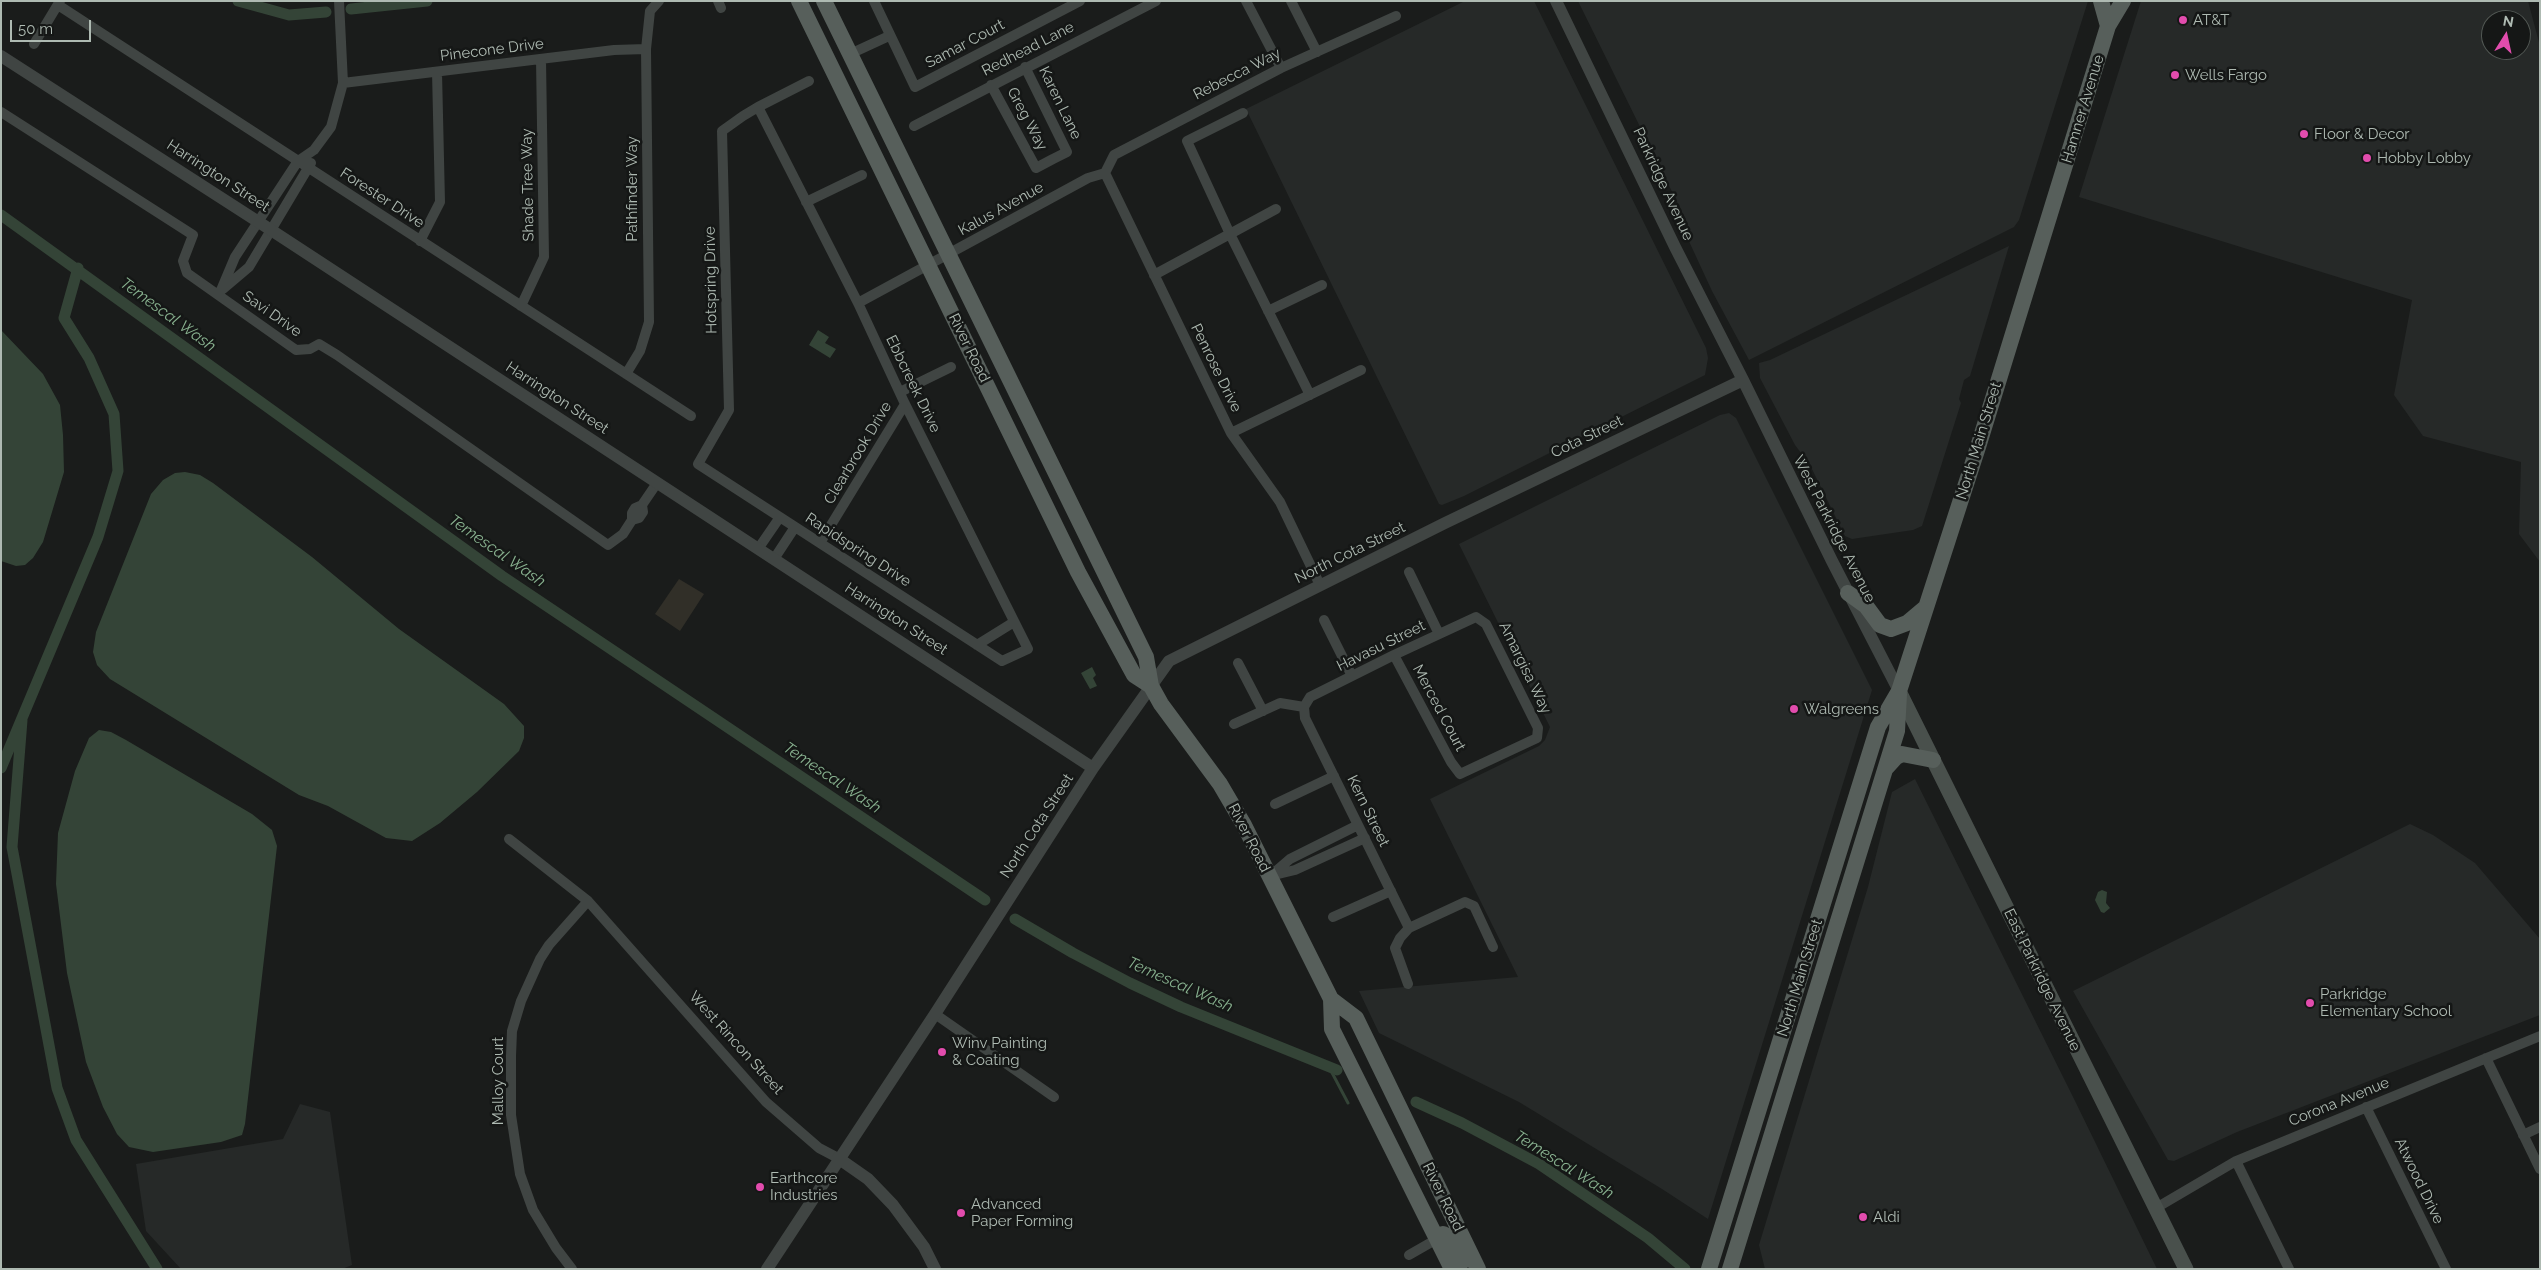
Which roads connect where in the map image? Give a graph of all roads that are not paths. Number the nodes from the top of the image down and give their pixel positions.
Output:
1 (339, 1) edge
2 (659, 1) edge
3 (799, 1) edge
4 (824, 1) edge
5 (874, 1) edge
6 (1080, 1) edge
7 (1156, 1) edge
8 (1246, 1) edge
9 (1291, 1) edge
10 (1556, 1) edge
11 (2101, 1) edge
12 (2123, 1) edge
13 (59, 3) edge
14 (1396, 16) dead end
15 (2108, 26) junction
16 (889, 36) junction
17 (34, 44) dead end
18 (646, 49) junction
19 (1317, 52) junction
20 (850, 54) junction
21 (1, 56) edge
22 (541, 59) junction
23 (1026, 67) junction
24 (1281, 68) junction
25 (437, 72) junction
26 (809, 81) dead end
27 (343, 83) junction
28 (992, 85) junction
29 (758, 107) junction
30 (1, 112) edge
31 (1243, 113) dead end
32 (914, 126) dead end
33 (314, 150) junction
34 (298, 161) junction
35 (1036, 168) joint
36 (309, 169) junction
37 (1105, 173) junction
38 (862, 175) dead end
39 (2057, 192) joint
40 (806, 202) junction
41 (1276, 209) dead end
42 (258, 222) junction
43 (271, 230) junction
44 (1230, 234) junction
45 (420, 240) junction
46 (949, 255) junction
47 (930, 266) junction
48 (1154, 275) junction
49 (1322, 285) dead end
50 (221, 292) junction
51 (858, 303) junction
52 (521, 306) junction
53 (1268, 311) junction
54 (951, 367) dead end
55 (1361, 370) dead end
56 (626, 374) junction
57 (1743, 380) junction
58 (900, 392) junction
59 (1310, 395) junction
60 (905, 404) junction
61 (691, 416) dead end
62 (1231, 433) junction
63 (698, 464) joint
64 (657, 483) junction
65 (780, 517) junction
66 (1445, 523) joint
67 (795, 526) junction
68 (820, 543) junction
69 (758, 549) junction
70 (774, 559) junction
71 (1409, 572) dead end
72 (1320, 584) junction
73 (1848, 593) junction
74 (1926, 607) junction
75 (1476, 617) joint
76 (1324, 620) dead end
77 (1014, 622) junction
78 (1439, 634) junction
79 (977, 645) junction
80 (1394, 655) junction
81 (1002, 661) joint
82 (1238, 663) dead end
83 (1352, 676) junction
84 (1151, 686) junction
85 (1899, 691) junction
86 (1304, 707) junction
87 (1263, 711) junction
88 (1234, 724) dead end
89 (1933, 760) junction
90 (1093, 768) junction
91 (1886, 768) junction
92 (1460, 774) joint
93 (1334, 776) junction
94 (1275, 804) dead end
95 (1358, 825) junction
96 (1365, 838) junction
97 (510, 839) dead end
98 (1269, 877) junction
99 (1391, 891) junction
100 (588, 901) junction
101 (1333, 917) dead end
102 (1409, 928) junction
103 (1493, 947) dead end
104 (1408, 984) dead end
105 (1331, 999) junction
106 (935, 1014) junction
107 (2540, 1036) edge
108 (2486, 1058) junction
109 (1054, 1097) dead end
110 (2366, 1107) junction
111 (2540, 1127) edge
112 (2523, 1135) junction
113 (1397, 1155) junction
114 (838, 1158) junction
115 (2236, 1161) junction
116 (2540, 1169) edge
117 (1444, 1202) junction
118 (2156, 1208) junction
119 (1437, 1239) junction
120 (1409, 1255) dead end
121 (572, 1269) edge
122 (767, 1269) edge
123 (935, 1269) edge
124 (1452, 1269) edge
125 (1465, 1269) edge
126 (1478, 1269) edge
127 (1709, 1269) edge
128 (1730, 1269) edge
129 (2186, 1269) edge
130 (2289, 1269) edge
131 (2446, 1269) edge

1 - 27 street
2 - 18 street, Pathfinder Way
3 - 47 main road, River Road
4 - 20 main road, River Road
5 - 16 street, Samar Court
6 - 16 street, Samar Court
7 - 23 street, Redhead Lane
8 - 24 street
9 - 19 street
10 - 57 street, Parkridge Avenue
11 - 15 main road
12 - 15 main road, Hamner Avenue
13 - 17 street
13 - 34 street, Forester Drive
14 - 19 street, Rebecca Way
15 - 39 main road, Hamner Avenue
16 - 20 street
18 - 22 street, Pinecone Drive
18 - 56 street, Pathfinder Way
19 - 24 street, Rebecca Way
20 - 46 main road, River Road
21 - 42 street, Harrington Street
22 - 25 street, Pinecone Drive
22 - 52 street, Shade Tree Way
23 - 28 street, Redhead Lane
23 - 35 street, Karen Lane
24 - 37 street, Rebecca Way
25 - 27 street, Pinecone Drive
25 - 45 street
26 - 29 street
27 - 33 street
28 - 32 street, Redhead Lane
28 - 35 street, Greg Way
29 - 40 street, Ebbcreek Drive
29 - 63 street, Hotspring Drive
30 - 50 street, Savi Drive
31 - 44 street
33 - 34 street
33 - 36 street
34 - 36 street, Forester Drive
34 - 42 street
36 - 43 street
36 - 45 street, Forester Drive
37 - 46 street, Kalus Avenue
37 - 48 street, Penrose Drive
38 - 40 street
39 - 74 main road, North Main Street
40 - 51 street, Ebbcreek Drive
41 - 44 street
42 - 43 street, Harrington Street
42 - 50 street
43 - 50 street
43 - 64 street, Harrington Street
44 - 48 street
44 - 53 street
45 - 52 street, Forester Drive
46 - 47 street, Kalus Avenue
46 - 84 main road, River Road
47 - 51 street, Kalus Avenue
47 - 84 main road, River Road
48 - 62 street, Penrose Drive
49 - 53 street
50 - 64 street, Savi Drive
51 - 58 street, Ebbcreek Drive
52 - 56 street, Forester Drive
53 - 59 street
54 - 58 street
55 - 59 street
56 - 61 street, Forester Drive
57 - 66 street, Cota Street
57 - 73 street, West Parkridge Avenue
58 - 60 street, Ebbcreek Drive
59 - 62 street
60 - 68 street, Clearbrook Drive
60 - 77 street, Ebbcreek Drive
62 - 72 street, Penrose Drive
63 - 65 street, Rapidspring Drive
64 - 69 street, Harrington Street
65 - 67 street, Rapidspring Drive
65 - 69 street
66 - 72 street, North Cota Street
67 - 68 street, Rapidspring Drive
67 - 70 street
68 - 79 street, Rapidspring Drive
69 - 70 street, Harrington Street
70 - 90 street, Harrington Street
71 - 78 street
72 - 84 street, North Cota Street
73 - 74 main road
73 - 85 street, West Parkridge Avenue
74 - 85 main road, North Main Street
75 - 78 street, Havasu Street
75 - 92 street, Amargisa Way
76 - 83 street
77 - 79 street
77 - 81 street, Ebbcreek Drive
78 - 80 street, Havasu Street
79 - 81 street, Rapidspring Drive
80 - 83 street, Havasu Street
80 - 92 street, Merced Court
82 - 87 street
83 - 86 street, Havasu Street
84 - 90 street, North Cota Street
84 - 98 main road, River Road
85 - 89 main road, East Parkridge Avenue
85 - 91 main road, North Main Street
85 - 127 main road, North Main Street
86 - 87 street
86 - 93 street, Kern Street
87 - 88 street
89 - 91 main road
89 - 118 main road, East Parkridge Avenue
90 - 106 street, North Cota Street
91 - 128 main road, North Main Street
93 - 94 street
93 - 95 street, Kern Street
95 - 96 street, Kern Street
95 - 98 street
96 - 98 street
96 - 99 street, Kern Street
97 - 100 street, West Rincon Street
98 - 105 main road, River Road
99 - 101 street
99 - 102 street, Kern Street
100 - 114 street, West Rincon Street
100 - 121 street, Malloy Court
102 - 103 street
102 - 104 street
105 - 113 main road, River Road
105 - 117 main road, River Road
106 - 109 street
106 - 114 street, North Cota Street
107 - 108 street, Corona Avenue
108 - 110 street, Corona Avenue
108 - 112 street
110 - 115 street, Corona Avenue
110 - 131 street, Atwood Drive
111 - 112 street
112 - 116 street
113 - 117 main road
113 - 119 main road, River Road
114 - 122 street, North Cota Street
114 - 123 street, West Rincon Street
115 - 118 street, Corona Avenue
115 - 130 street
117 - 126 main road, River Road
118 - 129 main road, East Parkridge Avenue
119 - 120 street
119 - 124 main road, River Road
119 - 125 main road

